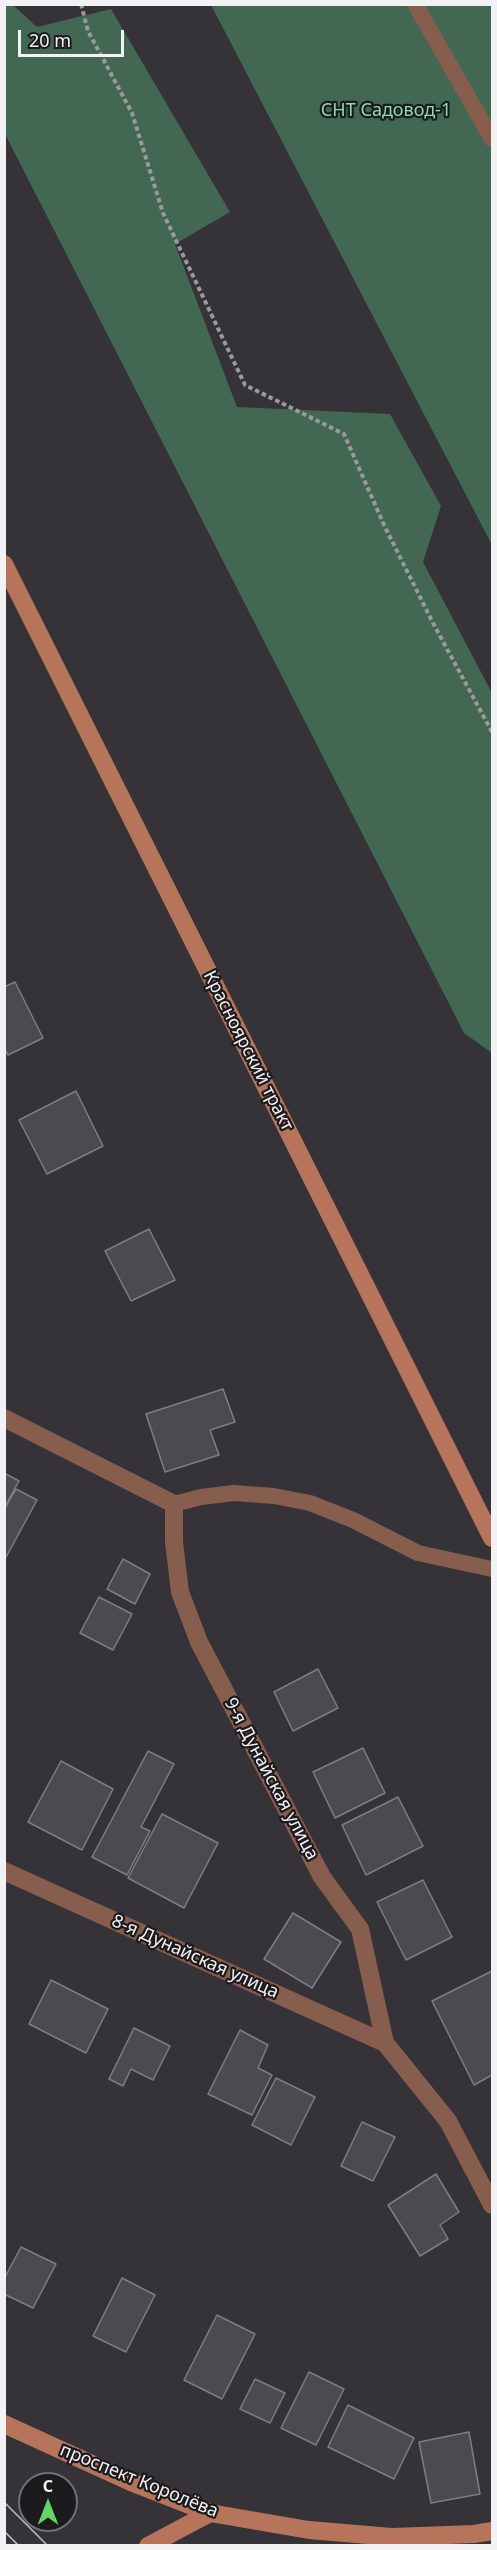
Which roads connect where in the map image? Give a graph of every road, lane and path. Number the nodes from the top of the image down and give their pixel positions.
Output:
1 (81, 4) edge
2 (415, 4) edge
3 (492, 139) edge
4 (4, 564) edge
5 (492, 732) edge
6 (4, 1418) edge
7 (174, 1504) junction
8 (492, 1538) edge
9 (492, 1569) edge
10 (4, 1871) edge
11 (385, 2043) junction
12 (492, 2205) edge
13 (4, 2424) edge
14 (210, 2513) junction
15 (492, 2531) edge
16 (148, 2546) edge

1 - 5 path
2 - 3 lane
4 - 8 main road, Красноярский тракт
6 - 7 street
7 - 9 lane
7 - 11 street, 9-я Дунайская улица
10 - 11 street, 8-я Дунайская улица
11 - 12 street, 9-я Дунайская улица
13 - 14 main road, проспект Королёва
14 - 15 main road, проспект Королёва
14 - 16 main road

